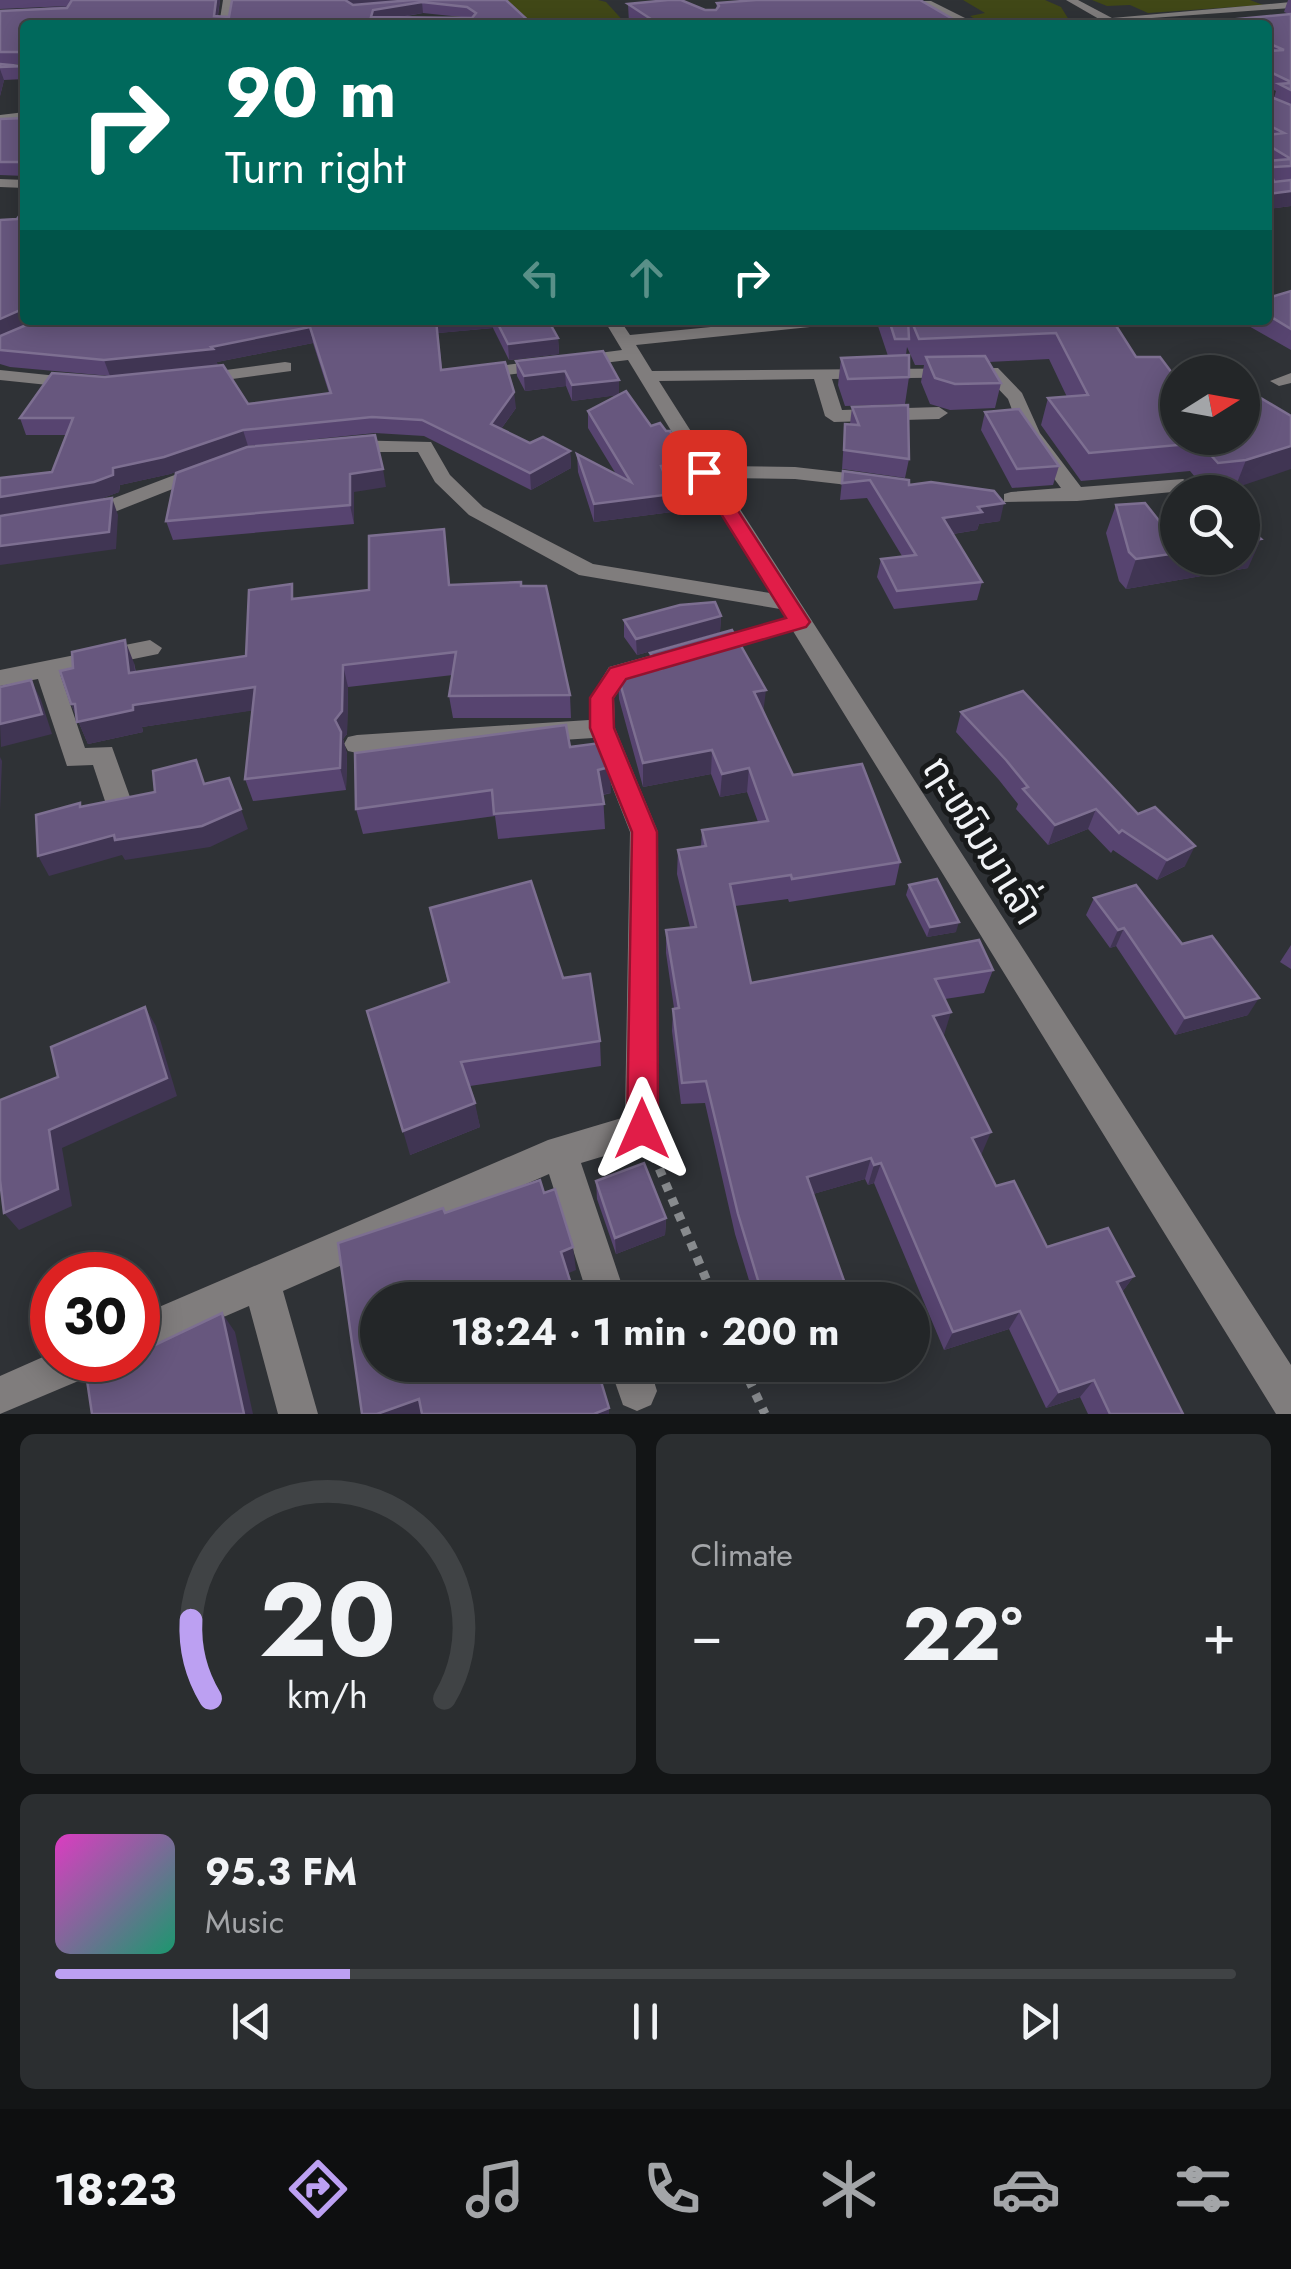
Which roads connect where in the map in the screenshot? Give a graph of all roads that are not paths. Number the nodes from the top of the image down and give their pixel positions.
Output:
1 (1072, 0) edge
2 (910, 1) edge
3 (1291, 9) edge
4 (981, 12) dead end
5 (955, 14) junction
6 (965, 20) edge
7 (1110, 20) edge
8 (1163, 20) edge
9 (793, 325) edge
10 (629, 348) edge
11 (286, 367) dead end
12 (0, 375) edge
13 (453, 375) edge
14 (822, 376) junction
15 (172, 382) edge
16 (92, 384) edge
17 (938, 413) dead end
18 (321, 449) edge
19 (233, 460) edge
20 (704, 472) junction
21 (898, 484) edge
22 (1160, 487) edge
23 (1077, 495) junction
24 (1011, 498) dead end
25 (70, 514) edge
26 (793, 612) junction
27 (150, 648) dead end
28 (47, 670) junction
29 (0, 678) edge
30 (602, 728) junction
31 (357, 744) dead end
32 (148, 803) edge
33 (1000, 941) junction
34 (962, 948) edge
35 (560, 1152) junction
36 (261, 1280) junction
37 (602, 1282) edge
38 (160, 1325) edge
39 (32, 1382) edge
40 (0, 1396) edge
41 (1291, 1401) edge
42 (298, 1414) edge

1 - 7 street
2 - 5 street
3 - 8 street
4 - 5 street
5 - 6 street
9 - 10 street
10 - 13 street
10 - 14 street
10 - 20 street, ຖະໜົນນາເລົ່າ
11 - 15 street
12 - 16 street
14 - 17 street
14 - 23 street
18 - 26 street
19 - 25 street
20 - 21 street
20 - 26 street, ຖະໜົນນາເລົ່າ
22 - 23 street
23 - 24 street
26 - 30 street
26 - 33 street, ຖະໜົນນາເລົ່າ
27 - 28 street
28 - 29 street
28 - 32 street
30 - 31 street
30 - 35 street
33 - 34 street
33 - 41 street, ຖະໜົນນາເລົ່າ
35 - 36 street
35 - 37 street
36 - 38 street
36 - 42 street
39 - 40 street

